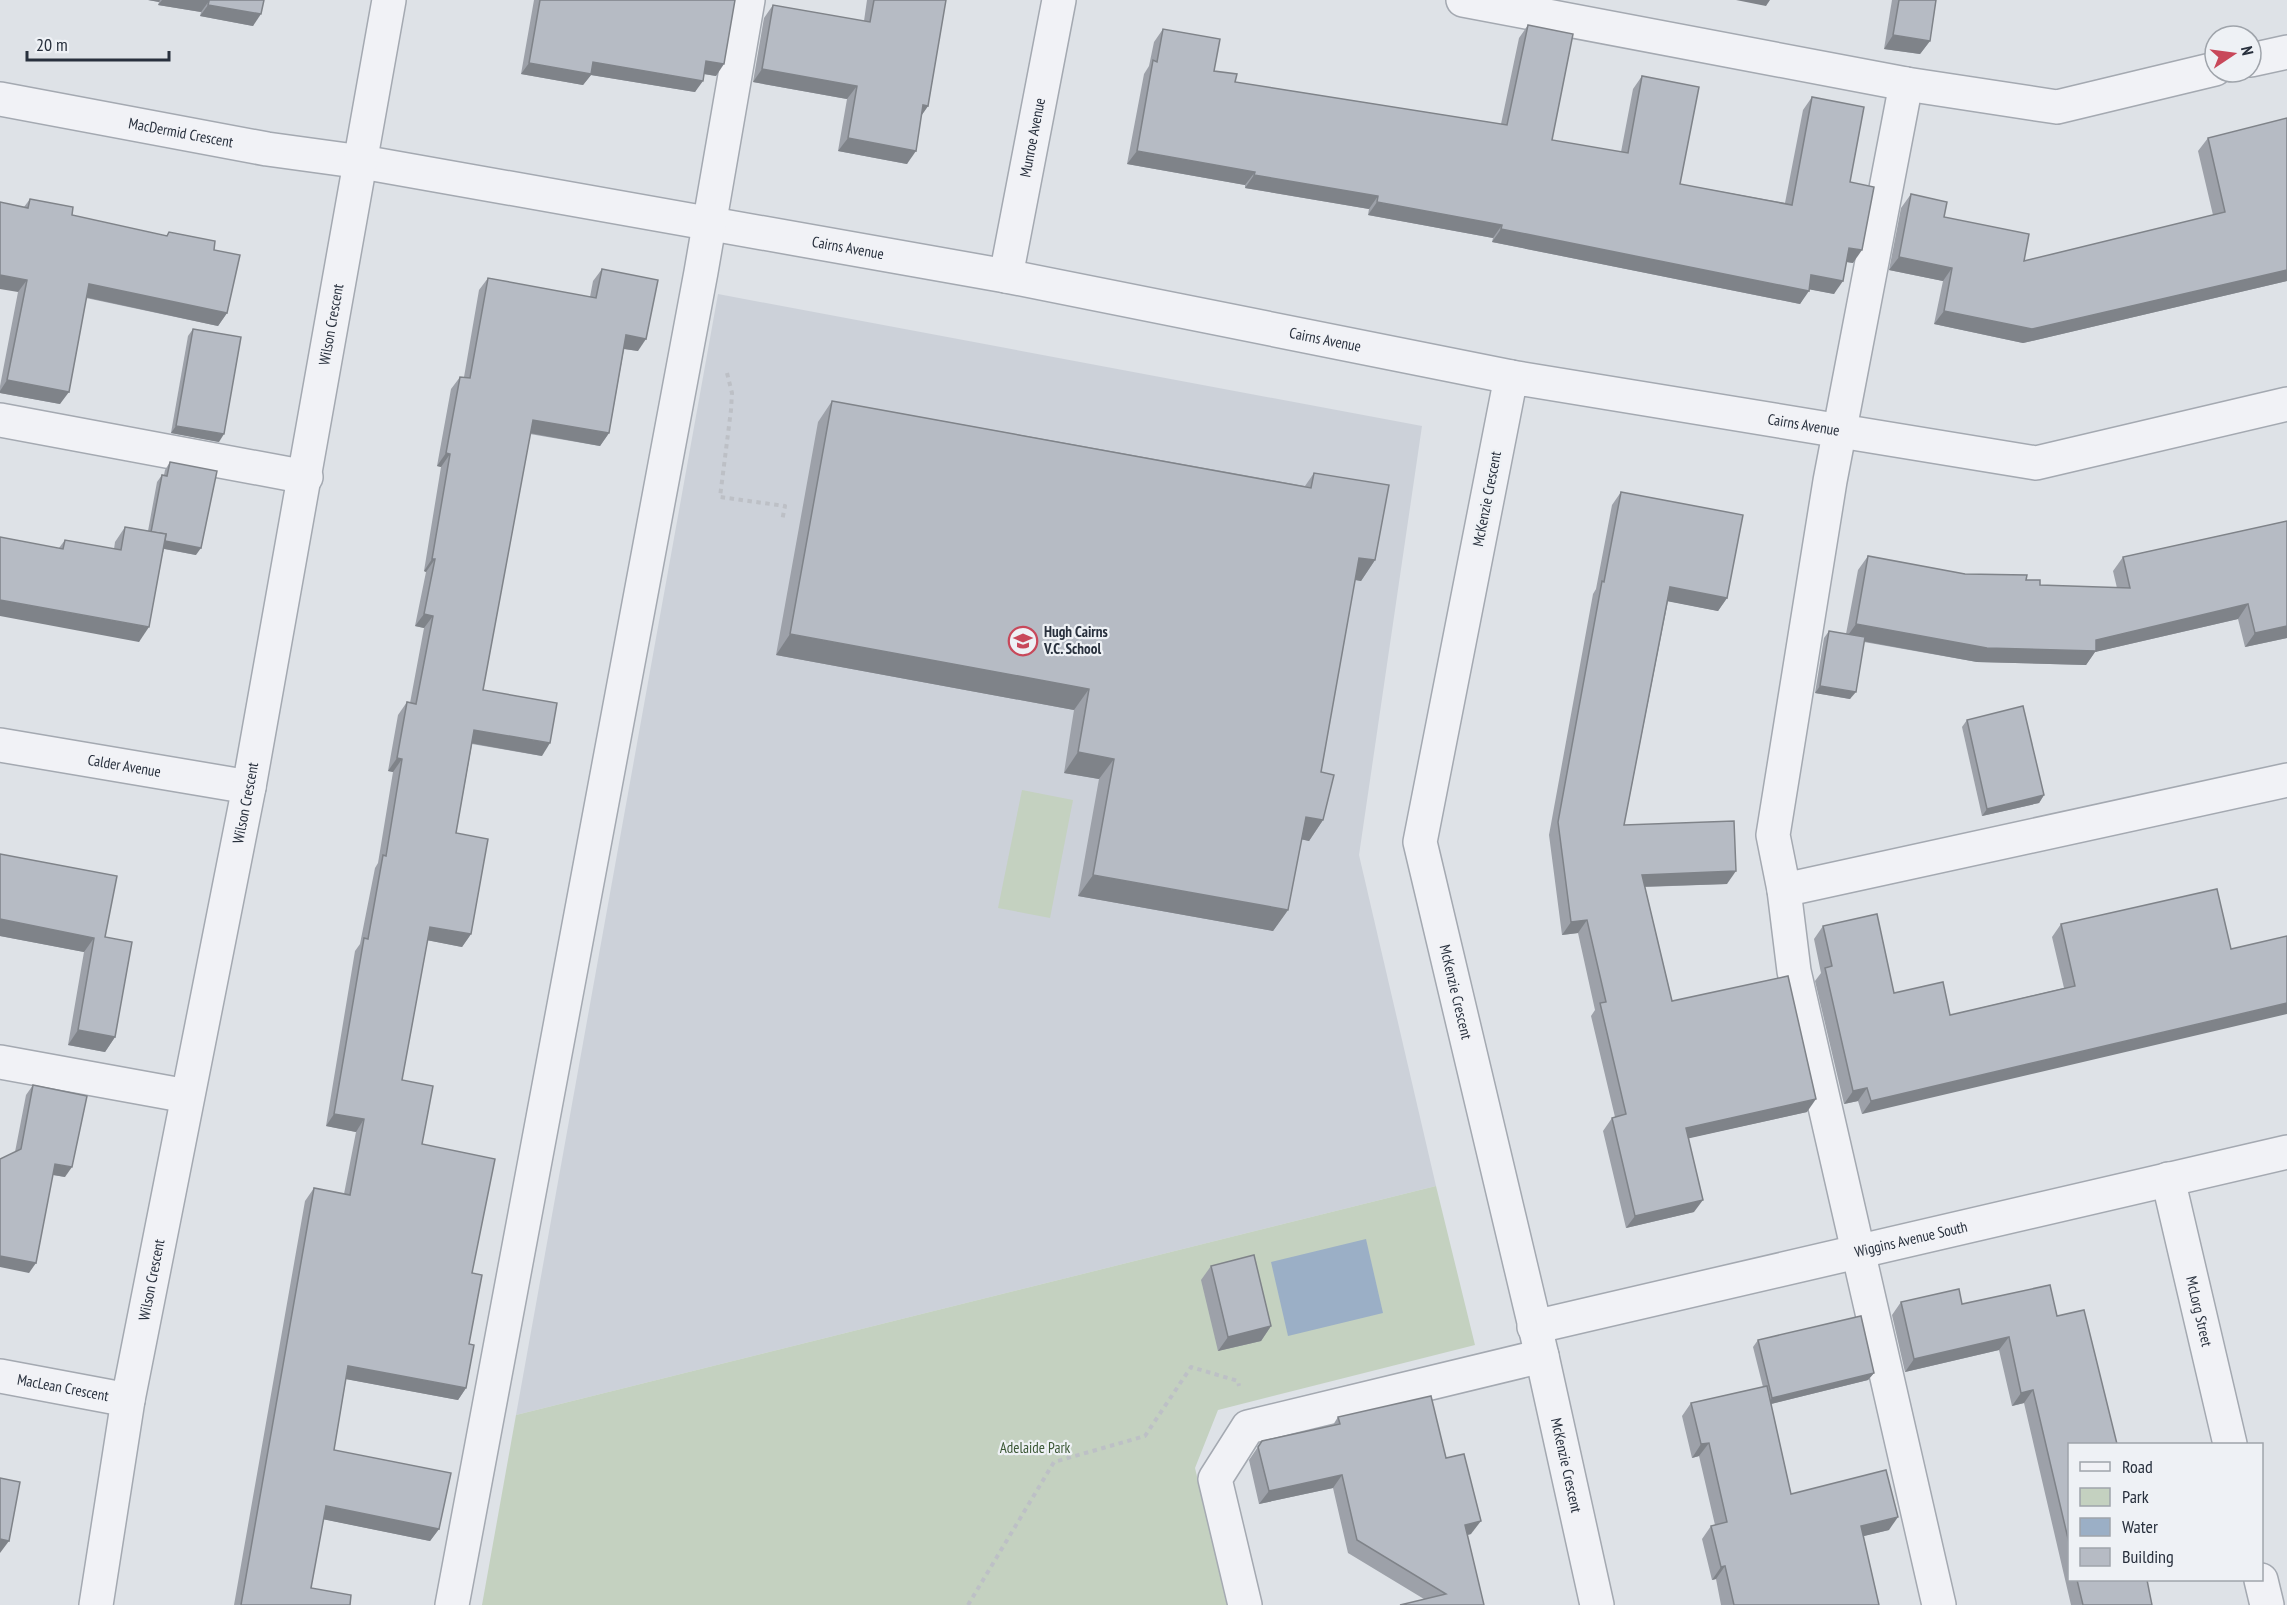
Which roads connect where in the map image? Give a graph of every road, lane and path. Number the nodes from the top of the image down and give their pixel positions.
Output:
1 (389, 0) edge
2 (748, 0) edge
3 (1059, 0) edge
4 (1463, 0) edge
5 (2287, 52) edge
6 (2263, 57) edge
7 (2203, 72) edge
8 (1906, 84) junction
9 (0, 99) edge
10 (362, 162) junction
11 (710, 224) junction
12 (1006, 276) junction
13 (726, 364) dead end
14 (1511, 377) junction
15 (2287, 404) edge
16 (0, 420) edge
17 (1839, 432) junction
18 (306, 477) junction
19 (782, 521) dead end
20 (0, 745) edge
21 (2287, 780) edge
22 (249, 787) junction
23 (1784, 890) junction
24 (0, 1062) edge
25 (187, 1096) junction
26 (2287, 1152) edge
27 (2168, 1179) junction
28 (1857, 1252) junction
29 (1538, 1342) junction
30 (0, 1376) edge
31 (128, 1400) junction
32 (1248, 1426) junction
33 (2230, 1443) edge
34 (2261, 1581) edge
35 (96, 1605) edge
36 (452, 1605) edge
37 (968, 1605) edge
38 (1245, 1605) edge
39 (1597, 1605) edge
40 (1939, 1605) edge
41 (2267, 1605) edge

1 - 10 street, Wilson Crescent
2 - 11 street
3 - 12 street, Munroe Avenue
4 - 8 street
5 - 6 street
7 - 8 street
8 - 17 street
9 - 10 street, MacDermid Crescent
10 - 11 street, Cairns Avenue
10 - 18 street, Wilson Crescent
11 - 12 street, Cairns Avenue
11 - 36 street
12 - 14 street, Cairns Avenue
13 - 19 path
14 - 17 street, Cairns Avenue
14 - 29 street, McKenzie Crescent
15 - 17 street, Cairns Avenue
16 - 18 street
17 - 23 street
18 - 22 street, Wilson Crescent
20 - 22 street, Calder Avenue
21 - 23 street
22 - 25 street, Wilson Crescent
23 - 28 street
24 - 25 street
25 - 31 street, Wilson Crescent
26 - 27 street, Wiggins Avenue South
27 - 28 street, Wiggins Avenue South
27 - 33 street, McLorg Street
28 - 29 street, Wiggins Avenue South
28 - 40 street
29 - 32 street, Wiggins Avenue South
29 - 39 street, McKenzie Crescent
30 - 31 street, MacLean Crescent
31 - 35 street, Wilson Crescent
32 - 37 path
32 - 38 street
34 - 41 street

